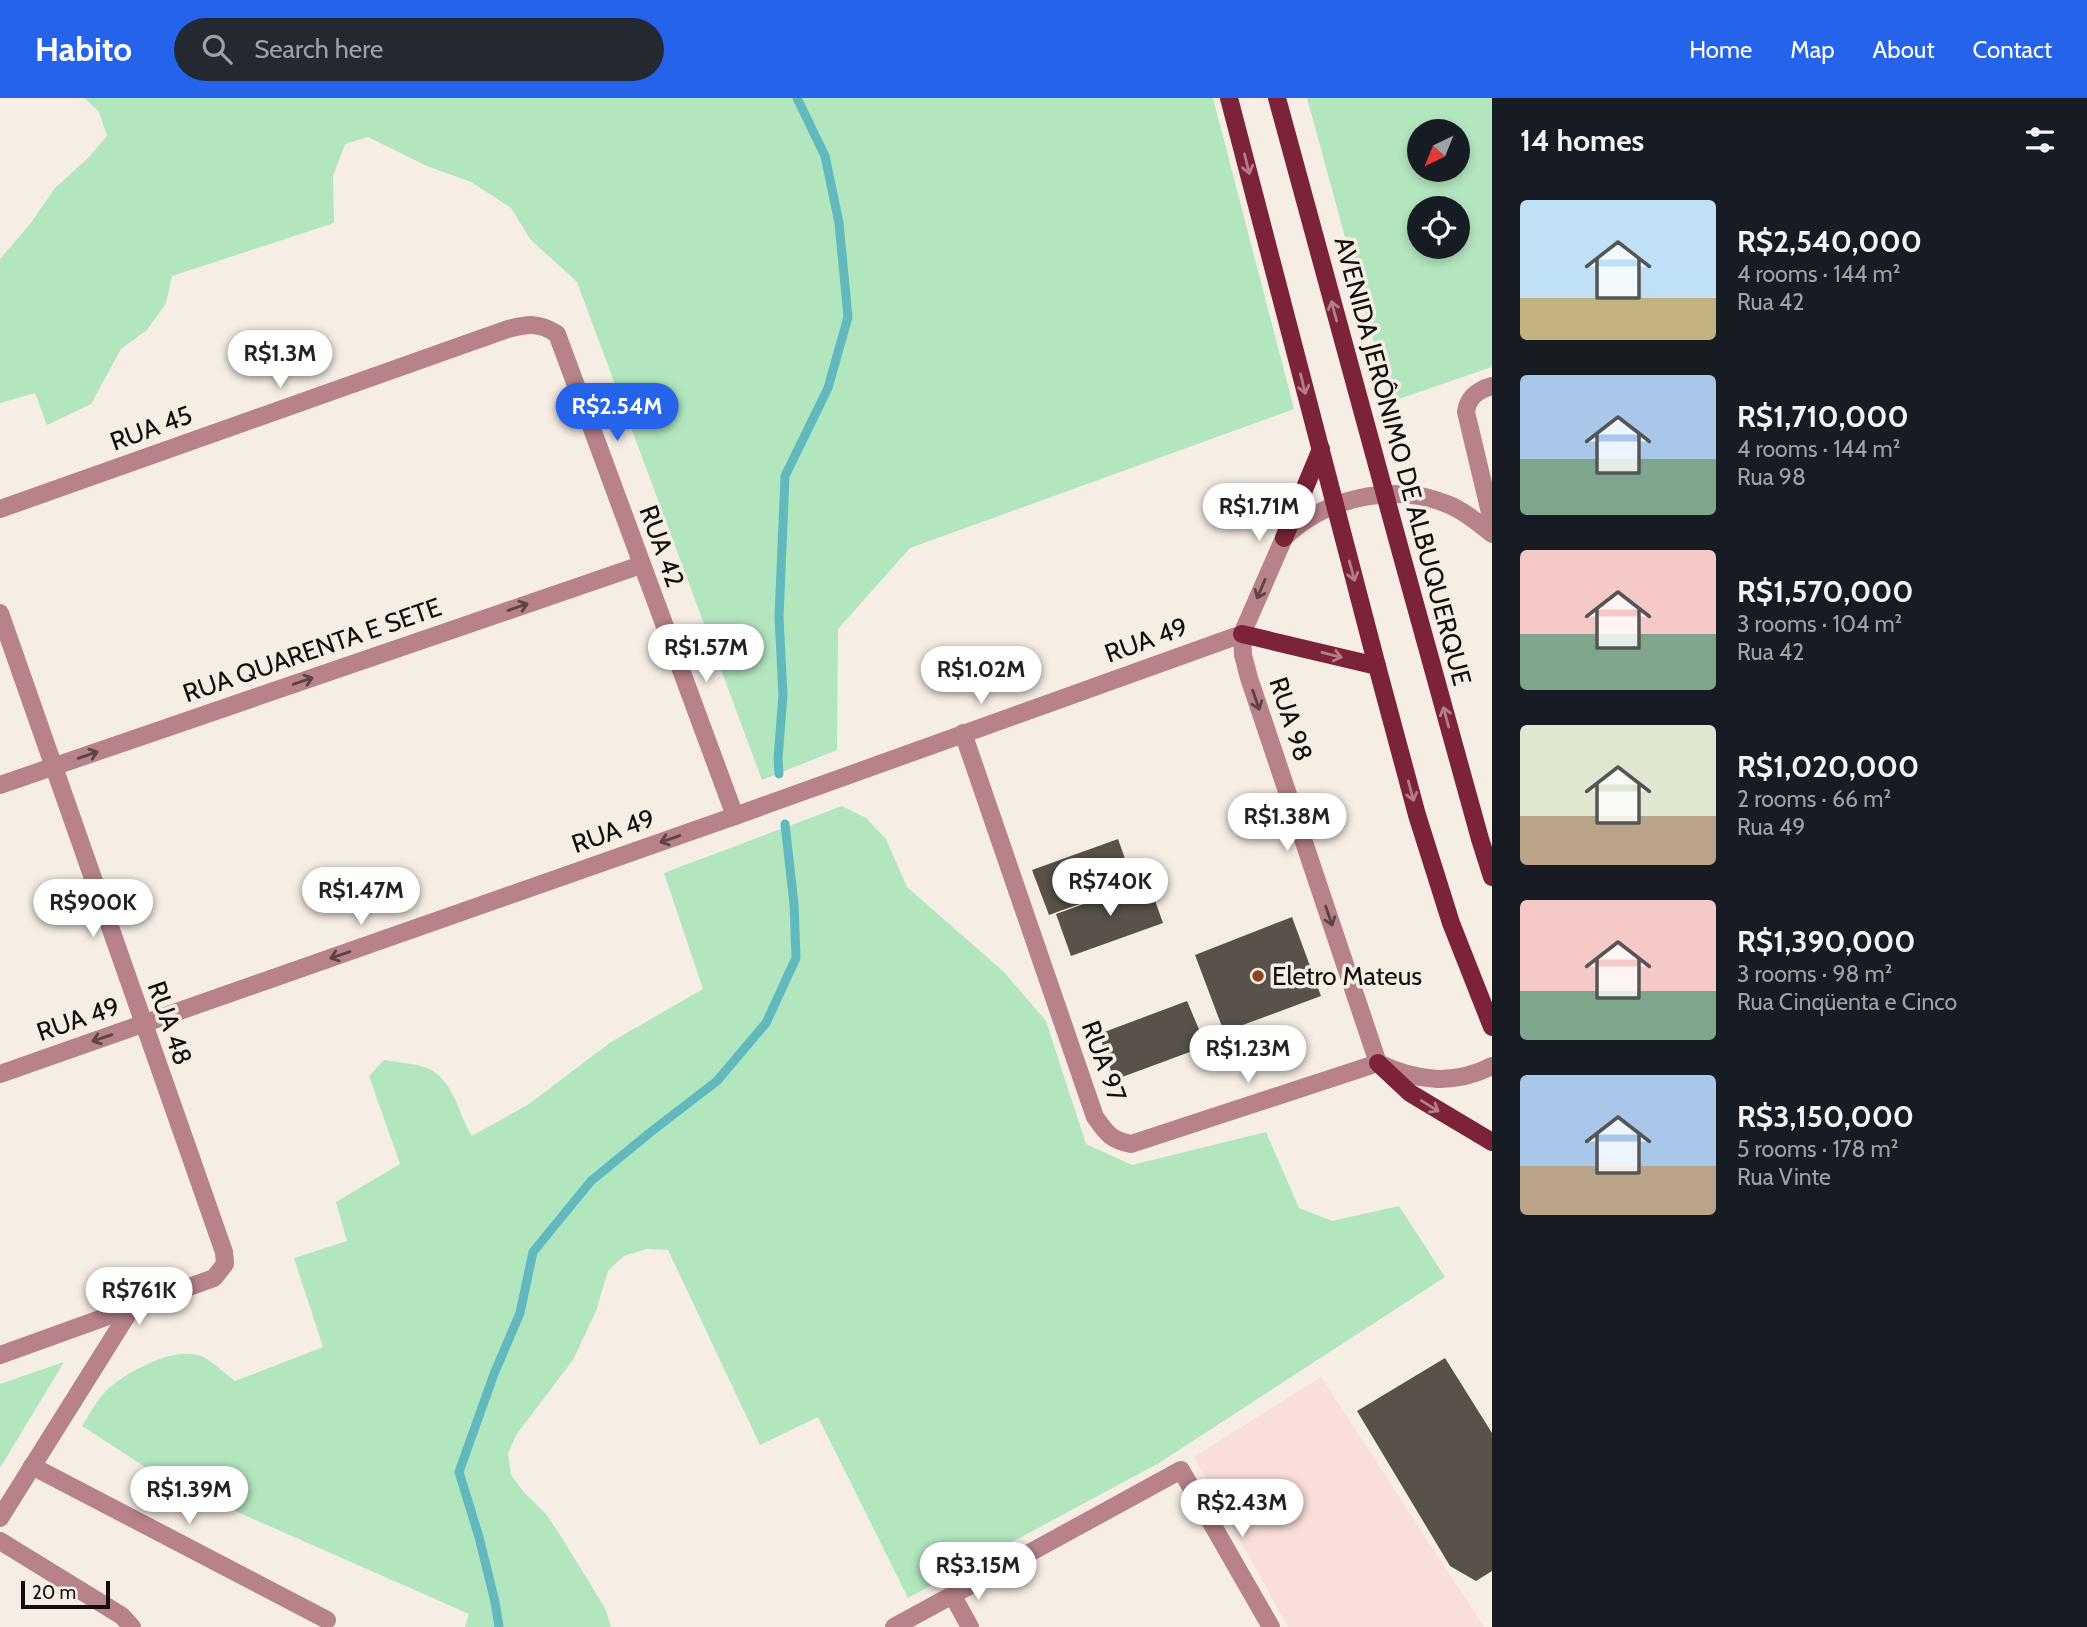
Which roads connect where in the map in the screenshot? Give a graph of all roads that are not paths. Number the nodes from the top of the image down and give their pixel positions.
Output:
1 (1230, 98) edge
2 (1277, 98) edge
3 (557, 334) joint
4 (1492, 386) edge
5 (1321, 449) junction
6 (1385, 494) junction
7 (1335, 505) junction
8 (0, 509) edge
9 (1492, 521) edge
10 (1492, 534) edge
11 (1284, 538) junction
12 (641, 565) junction
13 (0, 613) edge
14 (1241, 634) junction
15 (1377, 666) junction
16 (963, 733) junction
17 (53, 767) junction
18 (0, 785) edge
19 (735, 816) junction
20 (1492, 877) edge
21 (143, 1024) junction
22 (1492, 1027) edge
23 (1378, 1063) junction
24 (1492, 1066) edge
25 (0, 1074) edge
26 (1492, 1142) edge
27 (131, 1309) junction
28 (0, 1355) edge
29 (32, 1466) junction
30 (0, 1518) edge
31 (0, 1541) edge
32 (953, 1596) junction
33 (327, 1619) dead end
34 (132, 1627) edge
35 (894, 1627) edge
36 (970, 1627) edge
37 (1271, 1627) edge

1 -> 5 main road
6 -> 2 main road, AVENIDA JERÔNIMO DE ALBUQUERQUE
3 - 8 street, RUA 45
3 - 12 street, RUA 42
4 - 9 street
5 - 7 main road
5 - 11 main road
6 - 7 street
6 - 10 street
20 -> 6 main road, AVENIDA JERÔNIMO DE ALBUQUERQUE
7 - 11 street
7 -> 15 main road
11 -> 14 street
17 -> 12 street, RUA QUARENTA E SETE
12 - 19 street, RUA 42
13 - 17 street, RUA 48
14 -> 15 main road
14 - 16 street, RUA 49
14 -> 23 street, RUA 98
15 -> 22 main road
16 - 19 street, RUA 49
16 - 23 street, RUA 97
17 - 18 street, RUA QUARENTA E SETE
17 - 21 street, RUA 48
19 -> 21 street, RUA 49
21 -> 25 street, RUA 49
21 - 27 street, RUA 48
23 - 24 street
23 -> 26 main road
27 - 28 street
27 - 29 street
29 - 30 street
29 - 33 street
31 - 34 street
32 - 35 street
32 - 36 street
32 - 37 street

